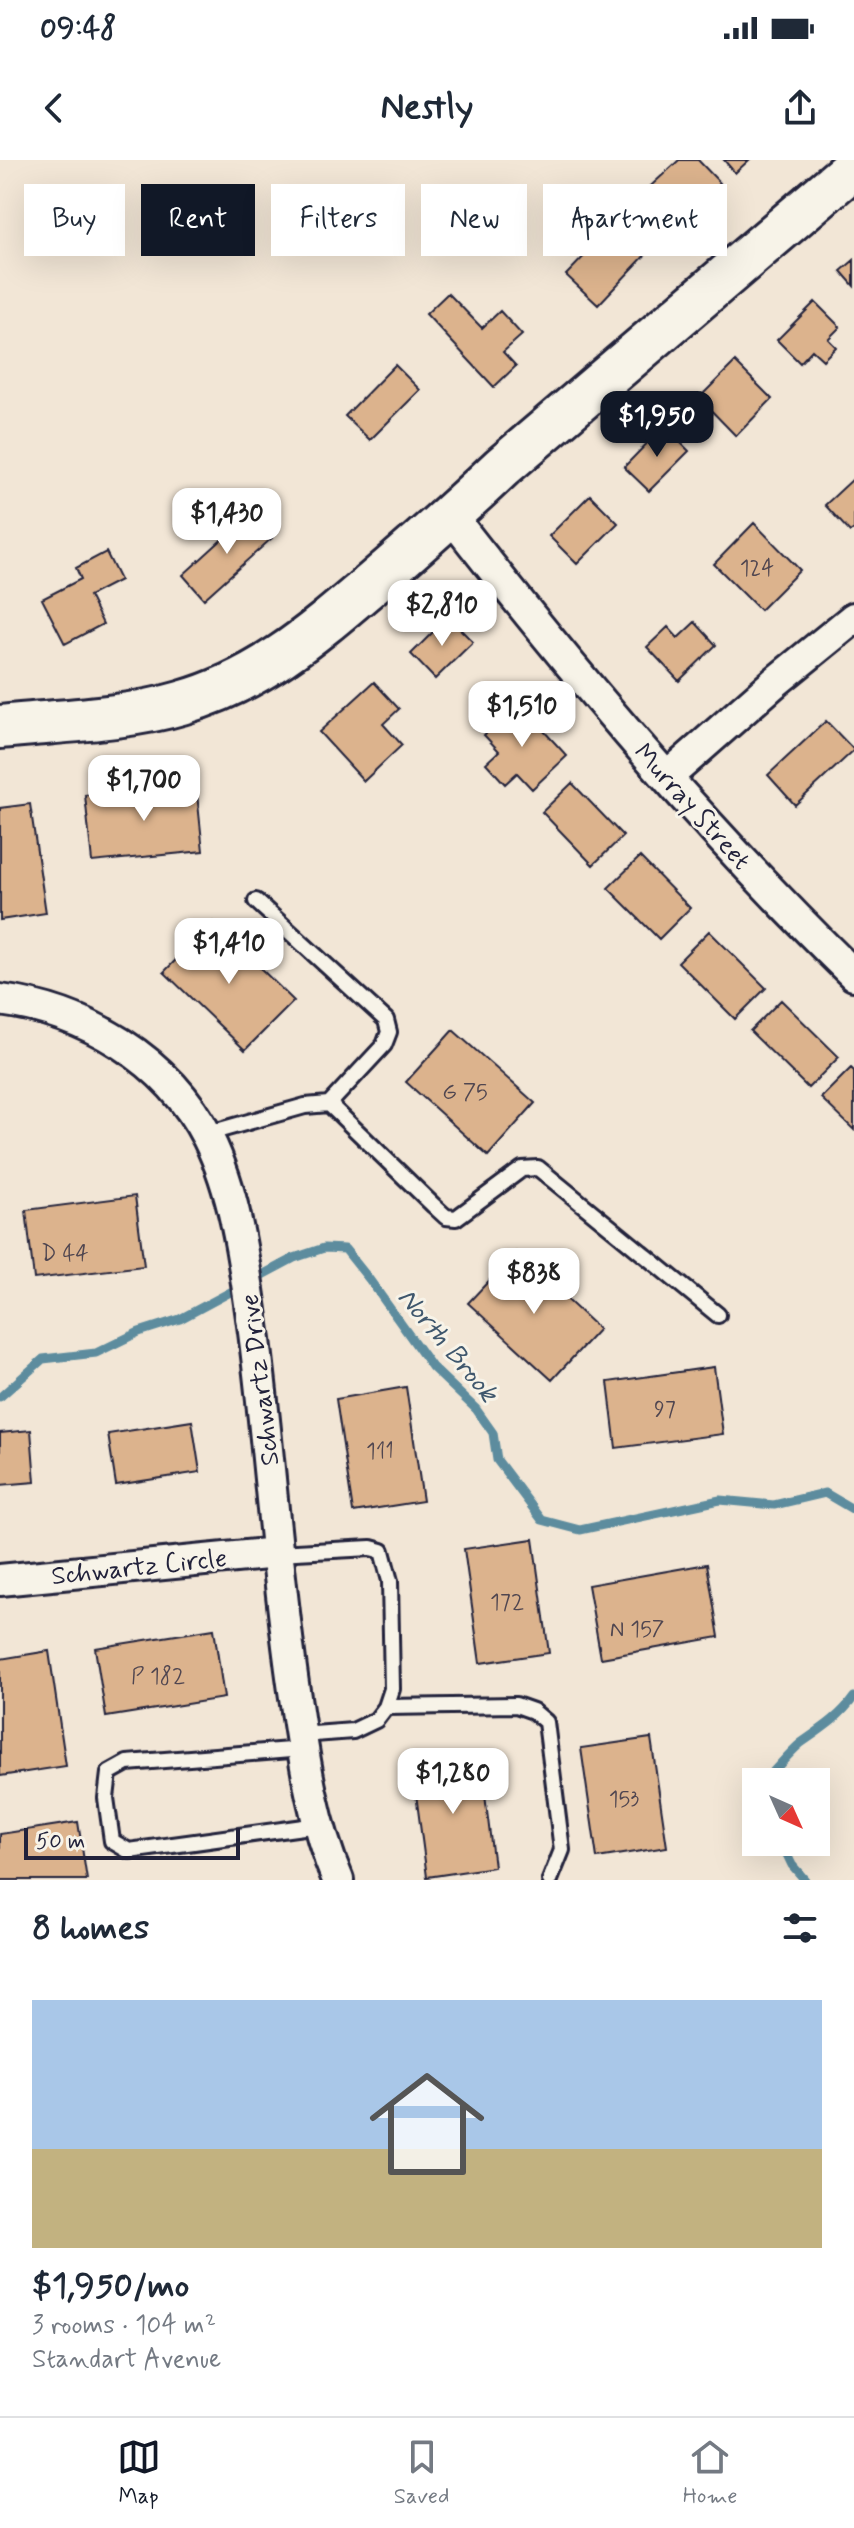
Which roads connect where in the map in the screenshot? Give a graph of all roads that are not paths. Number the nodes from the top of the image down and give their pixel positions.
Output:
1 (854, 167) edge
2 (451, 516) junction
3 (854, 618) edge
4 (0, 727) edge
5 (667, 777) junction
6 (256, 901) dead end
7 (854, 975) edge
8 (0, 1000) edge
9 (329, 1104) junction
10 (206, 1134) junction
11 (718, 1315) dead end
12 (277, 1553) junction
13 (0, 1580) edge
14 (386, 1707) junction
15 (302, 1742) junction
16 (318, 1825) junction
17 (338, 1880) edge
18 (550, 1880) edge

1 - 2 street
2 - 4 street
2 - 5 street, Murray Street
3 - 5 street
5 - 7 street, Murray Street
6 - 9 lane
8 - 10 street, Schwartz Drive
9 - 10 lane
9 - 11 lane
10 - 12 street, Schwartz Drive
12 - 13 street, Schwartz Circle
12 - 14 lane
12 - 15 street, Schwartz Drive
14 - 15 lane
14 - 18 lane
15 - 16 street, Schwartz Drive
15 - 16 lane
16 - 17 street, Schwartz Drive

